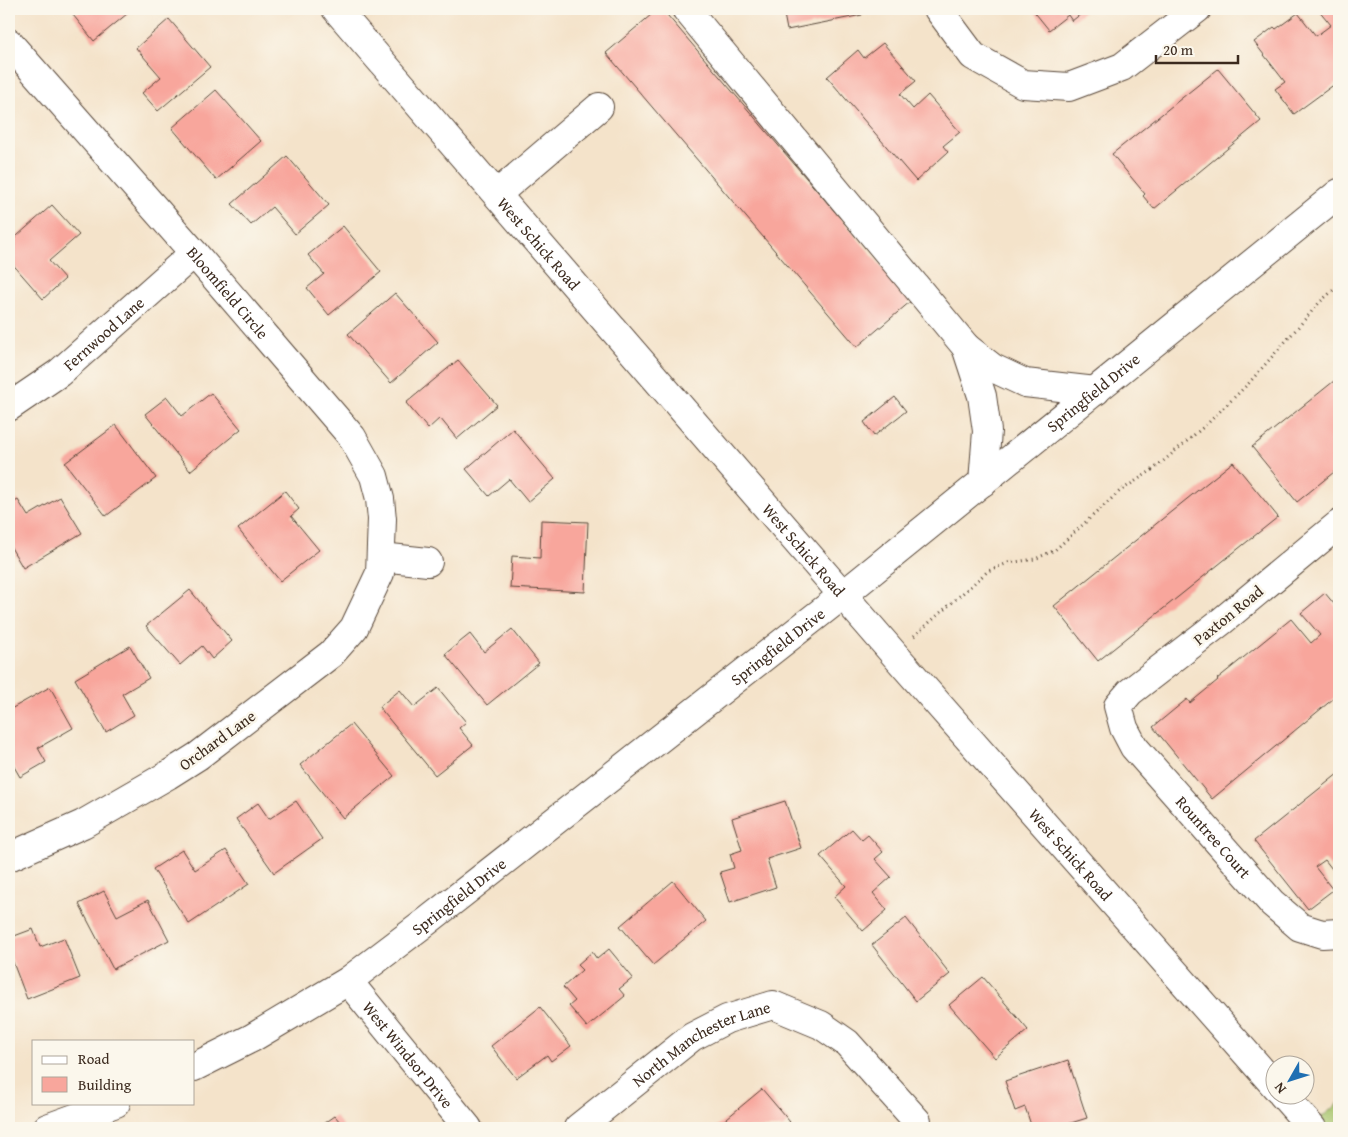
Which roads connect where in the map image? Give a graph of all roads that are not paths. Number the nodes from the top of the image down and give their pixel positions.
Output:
1 (336, 9) edge
2 (686, 9) edge
3 (938, 9) edge
4 (1197, 9) edge
5 (9, 43) edge
6 (599, 107) dead end
7 (1339, 193) edge
8 (497, 194) junction
9 (194, 253) junction
10 (966, 346) junction
11 (1096, 390) junction
12 (9, 407) edge
13 (983, 482) junction
14 (1339, 524) edge
15 (428, 562) dead end
16 (380, 565) junction
17 (843, 595) junction
18 (1118, 706) joint
19 (9, 857) edge
20 (1339, 933) edge
21 (348, 981) junction
22 (195, 1066) edge
23 (1266, 1076) edge
24 (113, 1104) edge
25 (1291, 1104) edge
26 (917, 1121) dead end
27 (47, 1128) edge
28 (468, 1128) edge
29 (578, 1128) edge
30 (1312, 1128) edge

1 - 8 street, West Schick Road
2 - 10 street
3 - 4 street
5 - 9 street, Bloomfield Circle
6 - 8 street
7 - 11 street, Springfield Drive
8 - 17 street, West Schick Road
9 - 12 street, Fernwood Lane
9 - 16 street, Bloomfield Circle
10 - 11 street
10 - 13 street
11 - 13 street, Springfield Drive
13 - 17 street, Springfield Drive
14 - 18 street, Paxton Road
15 - 16 street
16 - 19 street, Orchard Lane
17 - 21 street, Springfield Drive
17 - 23 street, West Schick Road
18 - 20 street, Rountree Court
21 - 22 street, Springfield Drive
21 - 28 street, West Windsor Drive
24 - 27 street
25 - 30 street
26 - 29 street, North Manchester Lane

